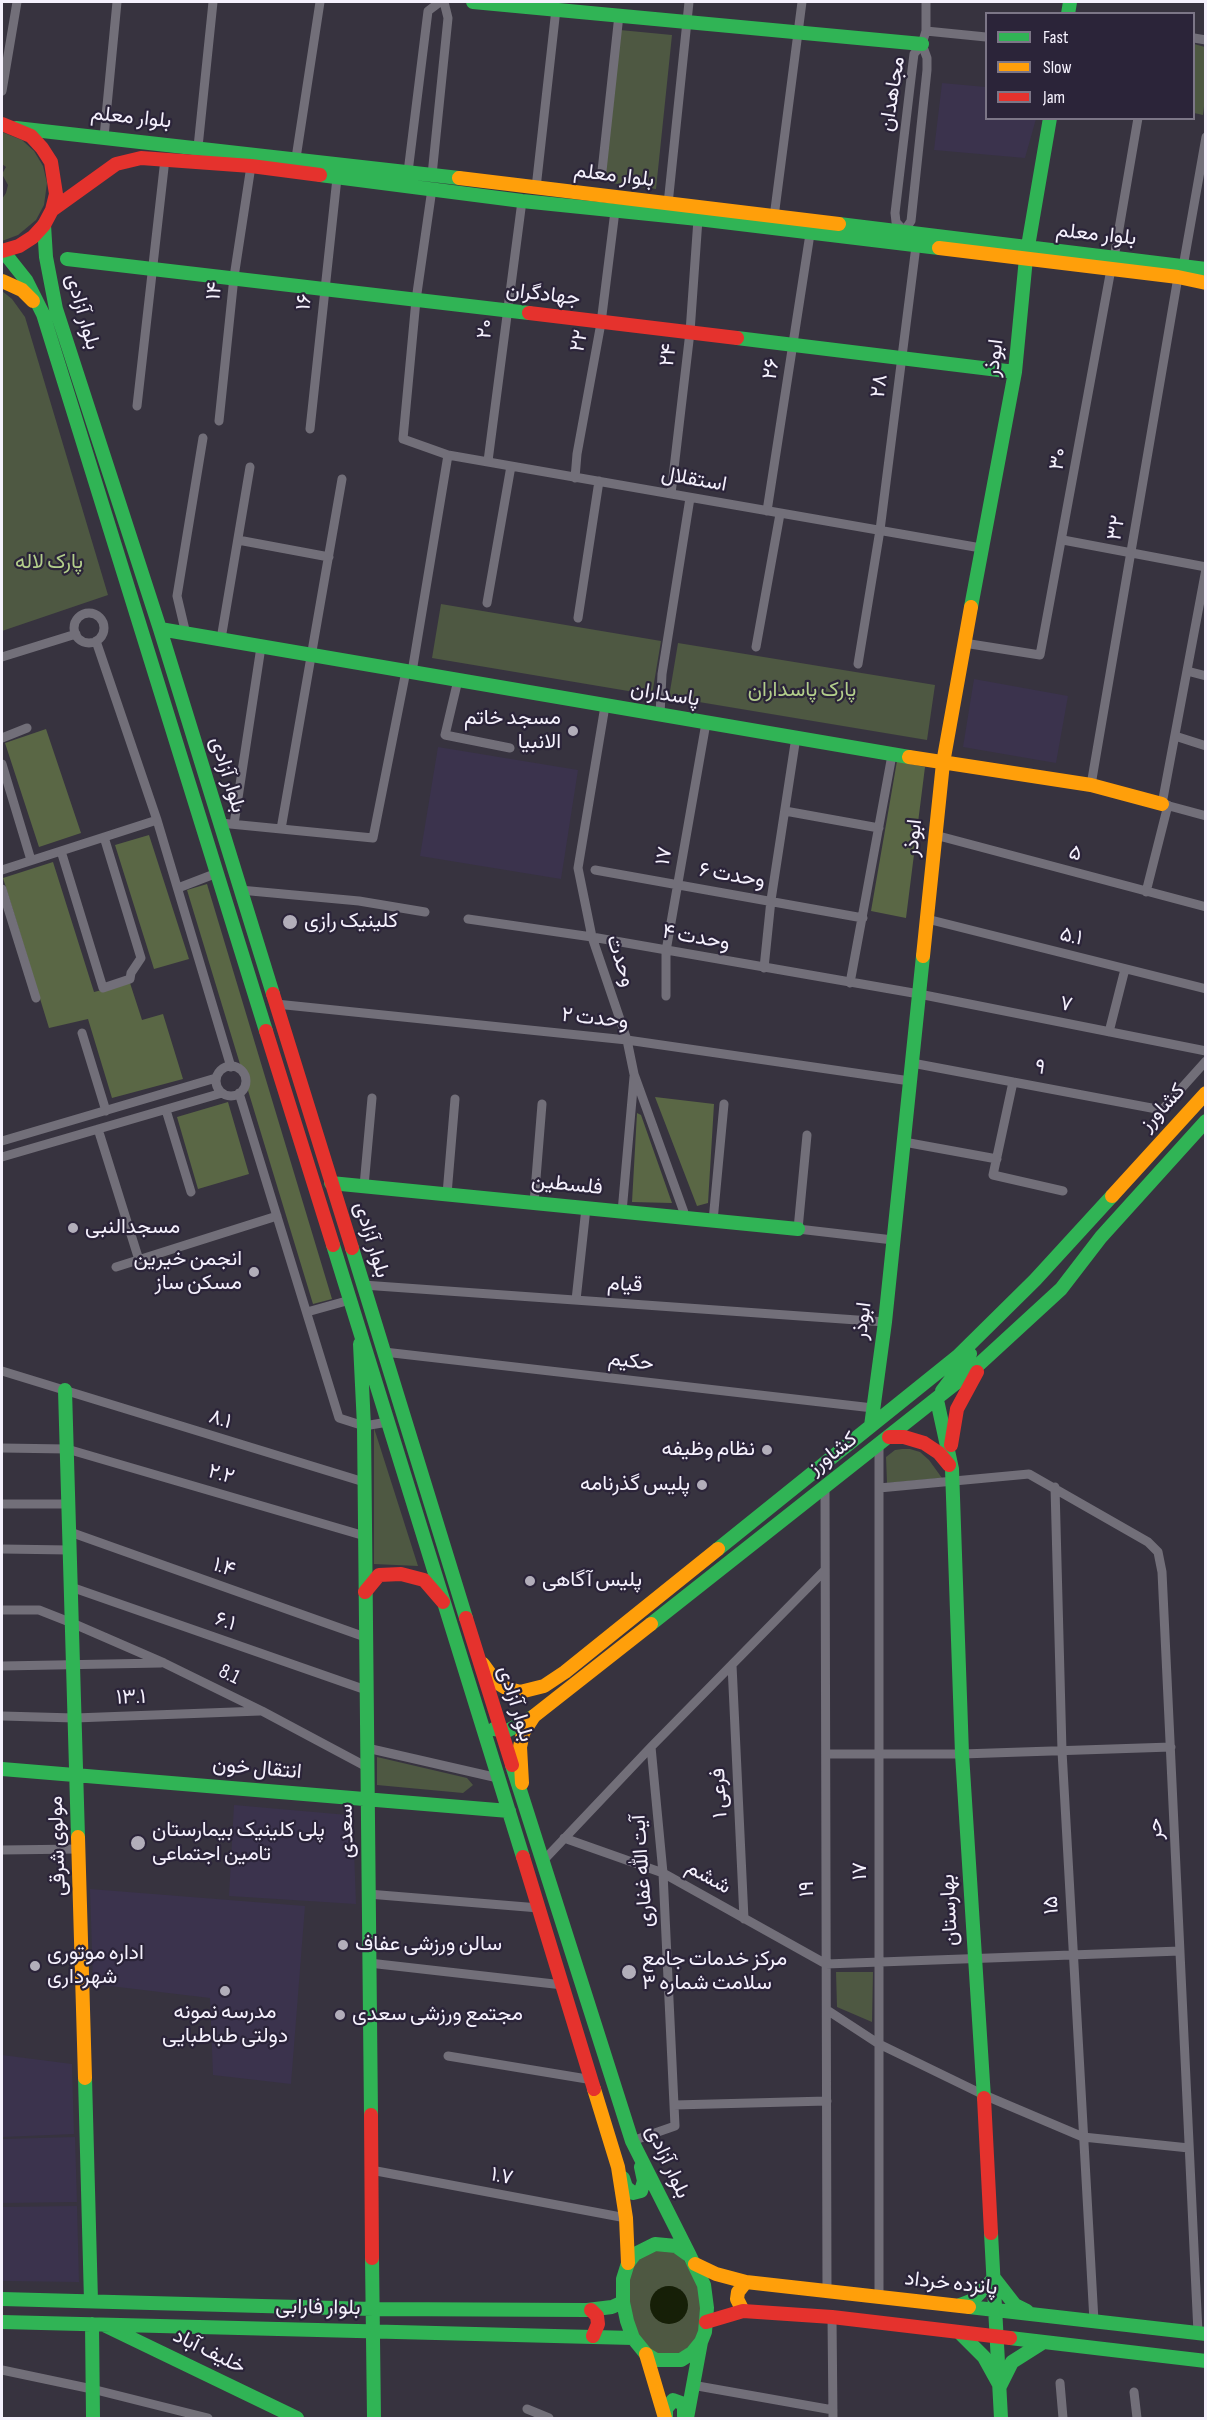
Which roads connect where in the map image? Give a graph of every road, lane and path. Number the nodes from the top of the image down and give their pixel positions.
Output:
1 (17, 2) edge
2 (117, 2) edge
3 (213, 2) edge
4 (320, 2) edge
5 (442, 2) edge
6 (473, 2) edge
7 (689, 2) edge
8 (802, 2) edge
9 (926, 2) edge
10 (592, 7) edge
11 (556, 9) junction
12 (619, 15) junction
13 (687, 22) junction
14 (798, 32) junction
15 (924, 37) junction
16 (985, 37) edge
17 (2, 91) edge
18 (1050, 120) edge
19 (1138, 120) edge
20 (2, 124) edge
21 (16, 128) junction
22 (104, 137) junction
23 (1206, 137) edge
24 (198, 147) junction
25 (296, 158) junction
26 (165, 159) junction
27 (251, 166) junction
28 (602, 171) dead end
29 (337, 178) junction
30 (408, 179) junction
31 (432, 182) junction
32 (536, 188) junction
33 (522, 201) junction
34 (668, 204) junction
35 (646, 208) junction
36 (52, 210) junction
37 (615, 210) junction
38 (774, 217) junction
39 (698, 219) junction
40 (44, 225) junction
41 (810, 234) junction
42 (903, 238) junction
43 (916, 246) junction
44 (2, 251) edge
45 (1027, 254) junction
46 (67, 259) dead end
47 (1113, 264) junction
48 (153, 269) junction
49 (1206, 270) edge
50 (1180, 272) junction
51 (234, 277) junction
52 (2, 280) edge
53 (1206, 283) edge
54 (325, 288) junction
55 (416, 300) junction
56 (507, 312) junction
57 (43, 314) junction
58 (601, 323) junction
59 (690, 332) junction
60 (794, 346) junction
61 (902, 359) junction
62 (1015, 372) junction
63 (137, 406) dead end
64 (219, 421) dead end
65 (310, 429) dead end
66 (203, 438) dead end
67 (448, 455) junction
68 (488, 462) junction
69 (511, 466) junction
70 (250, 467) dead end
71 (576, 478) junction
72 (342, 479) dead end
73 (599, 481) junction
74 (671, 494) junction
75 (690, 498) junction
76 (767, 511) junction
77 (780, 514) junction
78 (880, 530) junction
79 (238, 540) junction
80 (1063, 540) junction
81 (981, 548) junction
82 (1131, 552) junction
83 (329, 557) junction
84 (1206, 568) edge
85 (1205, 580) edge
86 (487, 603) dead end
87 (578, 618) dead end
88 (159, 629) junction
89 (76, 634) junction
90 (186, 634) junction
91 (221, 639) junction
92 (96, 640) junction
93 (964, 643) junction
94 (261, 646) junction
95 (756, 648) dead end
96 (313, 656) junction
97 (2, 657) edge
98 (858, 664) dead end
99 (1187, 671) junction
100 (409, 672) junction
101 (1206, 676) edge
102 (458, 680) junction
103 (605, 706) junction
104 (660, 715) junction
105 (706, 723) junction
106 (27, 728) dead end
107 (796, 736) junction
108 (1174, 736) junction
109 (2, 738) edge
110 (1206, 746) edge
111 (510, 748) dead end
112 (892, 755) junction
113 (943, 763) junction
114 (2, 764) edge
115 (1091, 784) junction
116 (1165, 804) junction
117 (785, 810) junction
118 (1206, 816) edge
119 (157, 820) junction
120 (219, 823) junction
121 (234, 824) junction
122 (879, 828) junction
123 (281, 829) junction
124 (935, 835) junction
125 (104, 837) junction
126 (61, 851) junction
127 (31, 860) junction
128 (2, 870) edge
129 (596, 870) dead end
130 (217, 873) junction
131 (678, 885) junction
132 (2, 888) edge
133 (178, 888) junction
134 (240, 890) junction
135 (1146, 892) junction
136 (771, 900) junction
137 (1206, 908) edge
138 (425, 912) dead end
139 (863, 918) junction
140 (468, 919) dead end
141 (927, 919) junction
142 (592, 937) junction
143 (666, 951) junction
144 (764, 968) junction
145 (1125, 969) junction
146 (850, 982) junction
147 (1206, 989) edge
148 (919, 994) junction
149 (666, 996) dead end
150 (36, 998) dead end
151 (276, 1004) junction
152 (1109, 1032) junction
153 (82, 1033) dead end
154 (627, 1040) junction
155 (1206, 1051) edge
156 (292, 1058) junction
157 (1206, 1061) edge
158 (912, 1063) junction
159 (276, 1064) junction
160 (231, 1067) junction
161 (634, 1074) junction
162 (216, 1078) junction
163 (910, 1081) junction
164 (1013, 1082) junction
165 (222, 1093) junction
166 (239, 1093) junction
167 (1206, 1093) edge
168 (372, 1098) dead end
169 (455, 1099) dead end
170 (542, 1104) dead end
171 (724, 1104) dead end
172 (166, 1110) junction
173 (106, 1111) junction
174 (1206, 1121) edge
175 (98, 1129) junction
176 (1169, 1134) junction
177 (807, 1135) dead end
178 (2, 1141) edge
179 (904, 1142) junction
180 (1184, 1146) junction
181 (2, 1157) edge
182 (997, 1159) junction
183 (331, 1183) junction
184 (364, 1186) junction
185 (1063, 1191) dead end
186 (191, 1192) dead end
187 (447, 1194) junction
188 (534, 1203) junction
189 (586, 1208) junction
190 (622, 1212) junction
191 (277, 1216) junction
192 (686, 1218) junction
193 (713, 1221) junction
194 (798, 1229) junction
195 (893, 1240) junction
196 (139, 1260) junction
197 (116, 1267) dead end
198 (1035, 1280) junction
199 (363, 1285) junction
200 (350, 1300) junction
201 (576, 1300) junction
202 (307, 1312) junction
203 (885, 1322) junction
204 (359, 1331) junction
205 (384, 1352) junction
206 (984, 1361) junction
207 (2, 1371) edge
208 (65, 1390) junction
209 (938, 1400) junction
210 (873, 1408) junction
211 (388, 1422) junction
212 (364, 1426) junction
213 (871, 1426) junction
214 (884, 1441) junction
215 (2, 1448) edge
216 (67, 1449) junction
217 (952, 1475) junction
218 (806, 1478) junction
219 (364, 1482) junction
220 (825, 1487) junction
221 (879, 1488) junction
222 (1055, 1488) junction
223 (2, 1504) edge
224 (69, 1504) junction
225 (70, 1532) junction
226 (365, 1536) junction
227 (2, 1549) edge
228 (70, 1550) junction
229 (825, 1570) junction
230 (688, 1572) junction
231 (700, 1586) junction
232 (71, 1587) junction
233 (365, 1592) junction
234 (444, 1603) junction
235 (2, 1610) edge
236 (72, 1623) junction
237 (366, 1637) junction
238 (476, 1650) junction
239 (164, 1663) junction
240 (732, 1665) junction
241 (2, 1666) edge
242 (74, 1666) junction
243 (565, 1672) junction
244 (574, 1684) junction
245 (470, 1686) junction
246 (366, 1690) junction
247 (262, 1711) junction
248 (2, 1716) edge
249 (534, 1716) junction
250 (75, 1718) junction
251 (502, 1732) junction
252 (651, 1747) junction
253 (1170, 1747) junction
254 (367, 1748) junction
255 (1062, 1751) junction
256 (826, 1754) junction
257 (962, 1754) junction
258 (879, 1755) junction
259 (366, 1767) junction
260 (2, 1769) edge
261 (77, 1775) junction
262 (498, 1778) junction
263 (367, 1799) junction
264 (509, 1811) junction
265 (528, 1818) junction
266 (564, 1838) junction
267 (79, 1849) junction
268 (2, 1851) edge
269 (542, 1862) junction
270 (663, 1873) junction
271 (368, 1894) junction
272 (539, 1908) junction
273 (744, 1919) junction
274 (1180, 1951) junction
275 (1073, 1956) junction
276 (974, 1960) junction
277 (879, 1962) junction
278 (369, 1963) junction
279 (826, 1964) junction
280 (563, 1984) junction
281 (826, 2010) junction
282 (879, 2044) junction
283 (448, 2056) dead end
284 (593, 2080) junction
285 (984, 2095) junction
286 (827, 2101) junction
287 (674, 2105) junction
288 (1083, 2137) junction
289 (632, 2141) junction
290 (1189, 2148) junction
291 (638, 2157) junction
292 (618, 2167) junction
293 (371, 2170) junction
294 (626, 2218) junction
295 (692, 2260) junction
296 (628, 2263) junction
297 (994, 2278) junction
298 (746, 2282) junction
299 (827, 2291) junction
300 (879, 2297) junction
301 (2, 2299) edge
302 (91, 2301) junction
303 (623, 2302) junction
304 (959, 2306) junction
305 (373, 2309) junction
306 (591, 2310) junction
307 (996, 2310) junction
308 (743, 2311) junction
309 (1036, 2315) junction
310 (832, 2317) junction
311 (1094, 2321) junction
312 (2, 2322) edge
313 (706, 2322) junction
314 (97, 2324) junction
315 (373, 2330) junction
316 (961, 2334) junction
317 (1202, 2334) edge
318 (593, 2336) junction
319 (633, 2338) junction
320 (997, 2338) junction
321 (701, 2342) junction
322 (1042, 2343) junction
323 (646, 2354) junction
324 (1206, 2361) edge
325 (2, 2370) edge
326 (1060, 2383) dead end
327 (692, 2385) junction
328 (1000, 2386) junction
329 (92, 2389) junction
330 (1134, 2392) dead end
331 (526, 2409) dead end
332 (833, 2414) edge
333 (93, 2418) edge
334 (208, 2418) edge
335 (297, 2418) edge
336 (374, 2418) edge
337 (549, 2418) edge
338 (665, 2418) edge
339 (686, 2418) edge
340 (1001, 2418) edge
341 (1063, 2418) edge
342 (1137, 2418) edge

1 - 17 street
2 - 22 street
3 - 24 street
4 - 25 street
5 - 30 street
5 - 31 street
6 - 11 main road
7 - 13 street
8 - 14 street
9 - 15 street
10 - 11 main road
10 - 12 main road
11 - 32 street
12 - 13 main road
12 - 28 street
13 - 14 main road
13 - 34 street
14 - 15 main road
14 - 38 street
15 - 16 street
15 - 42 street, مجاهدان
15 - 42 street, مجاهدان
18 - 45 main road, ابوذر
19 - 47 street, ۳۰
20 - 21 main road
21 - 22 main road, بلوار معلم
21 - 36 main road
22 - 24 main road, بلوار معلم
23 - 50 street, ۳۲
24 - 25 main road, بلوار معلم
25 - 30 main road, بلوار معلم
26 - 27 main road, بلوار معلم
26 - 36 main road, بلوار معلم
26 - 48 street
27 - 29 main road, بلوار معلم
27 - 51 street, ۱۴
29 - 30 main road, بلوار معلم
29 - 54 street, ۱۶
30 - 31 main road, بلوار معلم
31 - 32 main road, بلوار معلم
31 - 33 main road, بلوار معلم
31 - 55 street
32 - 35 main road, بلوار معلم
33 - 37 main road, بلوار معلم
33 - 56 street, ۲۰
34 - 35 main road, بلوار معلم
34 - 38 main road, بلوار معلم
35 - 37 main road, بلوار معلم
35 - 39 main road, بلوار معلم
36 - 40 main road
37 - 58 street, ۲۲
38 - 42 main road, بلوار معلم
39 - 41 main road, بلوار معلم
39 - 59 street, ۲۴
40 - 44 main road
40 - 88 main road, بلوار آزادی
41 - 42 main road, بلوار معلم
41 - 60 street, ۲۶
42 - 43 main road, بلوار معلم
42 - 45 main road, بلوار معلم
43 - 45 main road, بلوار معلم
43 - 61 street, ۲۸
44 - 57 main road, بلوار آزادی
45 - 47 main road, بلوار معلم
45 - 62 main road, ابوذر
46 - 48 main road, جهادگران
47 - 50 main road, بلوار معلم
47 - 80 street, ۳۰
48 - 51 main road, جهادگران
48 - 63 street
49 - 50 main road, بلوار معلم
50 - 53 main road, بلوار معلم
50 - 82 street, ۳۲
51 - 54 main road, جهادگران
51 - 64 street, ۱۴
52 - 57 main road
54 - 55 main road, جهادگران
54 - 65 street, ۱۶
55 - 56 main road, جهادگران
55 - 67 street, استقلال
56 - 58 main road, جهادگران
56 - 68 street, ۲۰
57 - 130 main road, بلوار آزادی
58 - 59 main road, جهادگران
58 - 71 street, ۲۲
59 - 60 main road, جهادگران
59 - 74 street, ۲۴
60 - 61 main road, جهادگران
60 - 76 street, ۲۶
61 - 62 main road, جهادگران
61 - 78 street, ۲۸
62 - 81 main road, ابوذر
66 - 90 street
67 - 68 street, استقلال
67 - 100 street
68 - 69 street, استقلال
69 - 71 street, استقلال
69 - 86 street
70 - 79 street
71 - 73 street, استقلال
72 - 83 street
73 - 74 street, استقلال
73 - 87 street
74 - 75 street, استقلال
75 - 76 street, استقلال
75 - 104 street
76 - 77 street, استقلال
77 - 78 street, استقلال
77 - 95 street
78 - 81 street, استقلال
78 - 98 street
79 - 83 street
79 - 91 street
80 - 82 street
80 - 93 street, ۳۰
81 - 93 main road, ابوذر
82 - 84 street
82 - 115 street, ۳۲
83 - 96 street
84 - 85 street
85 - 99 street
88 - 90 main road, پاسداران
88 - 120 main road, بلوار آزادی
89 - 92 street
89 - 92 street
89 - 97 street
90 - 91 main road, پاسداران
91 - 94 main road, پاسداران
92 - 119 street
93 - 113 main road, ابوذر
94 - 96 main road, پاسداران
94 - 121 street
96 - 100 main road, پاسداران
96 - 123 street
99 - 101 street
99 - 108 street
100 - 102 main road, پاسداران
100 - 123 street
102 - 103 main road, پاسداران
102 - 111 street
103 - 104 main road, پاسداران
103 - 142 street, وحدت
104 - 105 main road, پاسداران
105 - 107 main road, پاسداران
105 - 131 street, ۱۷
106 - 109 street
107 - 112 main road, پاسداران
107 - 117 street
108 - 110 street
108 - 116 street
112 - 113 main road, پاسداران
112 - 122 street
113 - 115 main road, پاسداران
113 - 124 main road, ابوذر
114 - 127 street
115 - 116 main road, پاسداران
116 - 118 street
116 - 135 street
117 - 122 street
117 - 136 street
119 - 125 street
119 - 133 street
120 - 121 street
120 - 134 main road, بلوار آزادی
121 - 123 street
122 - 139 street
124 - 135 street, ۵
124 - 141 main road, ابوذر
125 - 126 street
125 - 126 street
126 - 127 street
127 - 128 street
129 - 131 street, وحدت ۶
130 - 133 street
130 - 159 main road, بلوار آزادی
131 - 136 street, وحدت ۶
131 - 143 street, ۱۷
132 - 150 street
133 - 160 street
134 - 138 street
134 - 151 main road, بلوار آزادی
135 - 137 street, ۵
136 - 139 street, وحدت ۶
136 - 144 street
139 - 146 street
140 - 142 street, وحدت ۴
141 - 145 street, ۵.۱
141 - 148 main road, ابوذر
142 - 143 street, وحدت ۴
142 - 154 street, وحدت
143 - 144 street, وحدت ۴
143 - 149 street, ۱۷
144 - 146 street, وحدت ۴
145 - 147 street, ۵.۱
145 - 152 street
146 - 148 street, وحدت ۴
148 - 152 street, ۷
148 - 158 main road, ابوذر
151 - 154 street, وحدت ۲
151 - 156 main road, بلوار آزادی
152 - 155 street, ۷
153 - 173 street
154 - 161 street, وحدت
154 - 163 street, وحدت ۲
156 - 159 main road
156 - 183 main road, بلوار آزادی
157 - 164 street, ۹
158 - 163 main road, ابوذر
158 - 164 street, ۹
159 - 200 main road, بلوار آزادی
160 - 162 street
160 - 166 street
161 - 190 street
161 - 192 street, وحدت
162 - 165 street
162 - 173 street
163 - 179 main road, ابوذر
164 - 182 street
165 - 166 street
165 - 172 street
166 - 191 street
167 - 176 main road, کشاورز
168 - 184 street
169 - 187 street
170 - 188 street
171 - 193 street
172 - 175 street
172 - 186 street
173 - 178 street
174 - 180 main road, کشاورز
175 - 181 street
175 - 196 street
176 - 180 main road
176 - 198 main road, کشاورز
177 - 194 street
179 - 182 street
179 - 195 main road, ابوذر
180 - 206 main road, کشاورز
182 - 185 street
183 - 184 main road, فلسطین
183 - 199 main road, بلوار آزادی
184 - 187 main road, فلسطین
187 - 188 main road, فلسطین
188 - 189 main road, فلسطین
189 - 190 main road, فلسطین
189 - 201 street
190 - 192 main road, فلسطین
191 - 196 street
191 - 202 street
192 - 193 main road, فلسطین
193 - 194 main road, فلسطین
194 - 195 street
195 - 203 main road, ابوذر
196 - 197 street
198 - 209 main road
198 - 213 main road, کشاورز
199 - 201 street, قیام
199 - 205 main road, بلوار آزادی
200 - 202 street
200 - 204 main road, بلوار آزادی
201 - 203 street, قیام
202 - 212 street
203 - 210 main road, ابوذر
204 - 211 main road, بلوار آزادی
204 - 212 main road, سعدی
205 - 210 street, حکیم
205 - 238 main road, بلوار آزادی
206 - 209 main road, کشاورز
206 - 217 main road
207 - 208 street, ۸.۱
208 - 216 main road, مولوی شرقی
208 - 219 street, ۸.۱
209 - 214 main road, کشاورز
209 - 217 main road, بهارستان
209 - 218 main road
210 - 213 main road, ابوذر
211 - 212 street
211 - 234 main road, بلوار آزادی
212 - 219 main road, سعدی
213 - 218 main road, کشاورز
214 - 217 main road
214 - 220 main road, کشاورز
214 - 221 street, ۱۷
215 - 216 street
216 - 224 main road, مولوی شرقی
216 - 226 street, ۲.۲
217 - 221 street
217 - 222 street, حر
217 - 257 main road, بهارستان
218 - 230 main road, کشاورز
219 - 226 main road, سعدی
220 - 229 street, ۱۹
220 - 231 main road, کشاورز
221 - 258 street, ۱۷
222 - 253 street, حر
222 - 255 street, ۱۵
223 - 224 street
224 - 225 main road, مولوی شرقی
225 - 228 main road, مولوی شرقی
225 - 237 street, ۱.۴
226 - 233 main road, سعدی
227 - 228 street
228 - 232 main road, مولوی شرقی
229 - 240 street
229 - 256 street, ۱۹
230 - 231 main road
230 - 243 main road, کشاورز
231 - 244 main road, کشاورز
232 - 236 main road, مولوی شرقی
232 - 246 street, ۶.۱
233 - 234 main road
233 - 237 main road, سعدی
234 - 245 main road, بلوار آزادی
235 - 236 street, 8.1
236 - 239 street, 8.1
236 - 242 main road, مولوی شرقی
237 - 246 main road, سعدی
238 - 243 main road, کشاورز
238 - 251 main road, بلوار آزادی
239 - 242 street
239 - 247 street, 8.1
240 - 252 street
240 - 273 street, فرعی ۱
241 - 242 street
242 - 250 main road, مولوی شرقی
243 - 244 main road
244 - 249 main road, کشاورز
245 - 251 main road
245 - 262 main road, بلوار آزادی
246 - 254 main road, سعدی
247 - 250 street, ۱۳.۱
247 - 259 street, 8.1
248 - 250 street, ۱۳.۱
249 - 251 main road
249 - 265 main road, کشاورز
250 - 261 main road, مولوی شرقی
251 - 265 main road, بلوار آزادی
252 - 266 street
252 - 270 street, آیت الله غفاری
253 - 255 street
253 - 274 street, حر
254 - 259 main road, سعدی
254 - 262 street
255 - 257 street
255 - 275 street, ۱۵
256 - 258 street
256 - 279 street, ۱۹
257 - 258 street
257 - 276 main road, بهارستان
258 - 277 street, ۱۷
259 - 263 main road, سعدی
260 - 261 main road, انتقال خون
261 - 263 main road, انتقال خون
261 - 267 main road, مولوی شرقی
262 - 264 main road, بلوار آزادی
263 - 264 main road, انتقال خون
263 - 271 main road, سعدی
264 - 272 main road, بلوار آزادی
265 - 269 main road, بلوار آزادی
266 - 269 street
266 - 270 street, ششم
267 - 268 street
267 - 302 main road, مولوی شرقی
269 - 289 main road, بلوار آزادی
270 - 273 street, ششم
270 - 287 street, آیت الله غفاری
271 - 272 street
271 - 278 main road, سعدی
272 - 280 main road, بلوار آزادی
273 - 279 street, ششم
274 - 275 street
274 - 290 street, حر
275 - 276 street
275 - 288 street, ۱۵
276 - 277 street
276 - 285 main road, بهارستان
277 - 279 street
277 - 282 street, ۱۷
278 - 280 street
278 - 293 main road, سعدی
279 - 281 street, ۱۹
280 - 284 main road, بلوار آزادی
281 - 282 street
281 - 286 street, ۱۹
282 - 285 street
282 - 300 street, ۱۷
283 - 284 street
284 - 292 main road, بلوار آزادی
285 - 288 street
285 - 297 main road, بهارستان
286 - 287 street
286 - 299 street, ۱۹
287 - 289 street, آیت الله غفاری
288 - 290 street
288 - 311 street, ۱۵
289 - 291 main road, بلوار آزادی
290 - 317 street, حر
291 - 292 main road
291 - 295 main road, بلوار آزادی
292 - 294 main road, بلوار آزادی
293 - 294 street, ۱.۷
293 - 305 main road, سعدی
294 - 296 main road, بلوار آزادی
295 - 296 main road
295 - 298 main road, پانزده خرداد
295 - 313 main road
296 - 303 main road
297 - 304 main road
297 - 307 main road, بهارستان
297 - 309 main road
298 - 299 main road, پانزده خرداد
298 - 308 main road
299 - 300 main road, پانزده خرداد
300 - 304 main road, پانزده خرداد
301 - 302 main road, بلوار فارابی
302 - 305 main road, بلوار فارابی
303 - 306 main road, بلوار فارابی
303 - 319 main road
304 - 307 main road, پانزده خرداد
305 - 306 main road, بلوار فارابی
305 - 315 main road, سعدی
306 - 318 main road
307 - 309 main road, پانزده خرداد
307 - 320 main road, بهارستان
308 - 310 main road
308 - 313 main road
309 - 311 main road, پانزده خرداد
310 - 316 main road
310 - 332 street
311 - 317 main road, پانزده خرداد
312 - 314 main road, بلوار فارابی
313 - 321 main road
314 - 315 main road, بلوار فارابی
314 - 329 main road
314 - 335 main road, خلیف آباد
315 - 318 main road, بلوار فارابی
315 - 336 main road, سعدی
316 - 320 main road
316 - 328 main road
318 - 319 main road, بلوار فارابی
319 - 323 main road
320 - 322 main road
320 - 328 main road, بهارستان
321 - 323 main road
321 - 327 main road
322 - 324 main road
322 - 328 main road
323 - 338 main road
325 - 329 street
326 - 341 street
327 - 332 street
327 - 339 main road
328 - 340 main road, بهارستان
329 - 333 main road
329 - 334 street
330 - 342 street
331 - 337 street
338 - 339 main road

